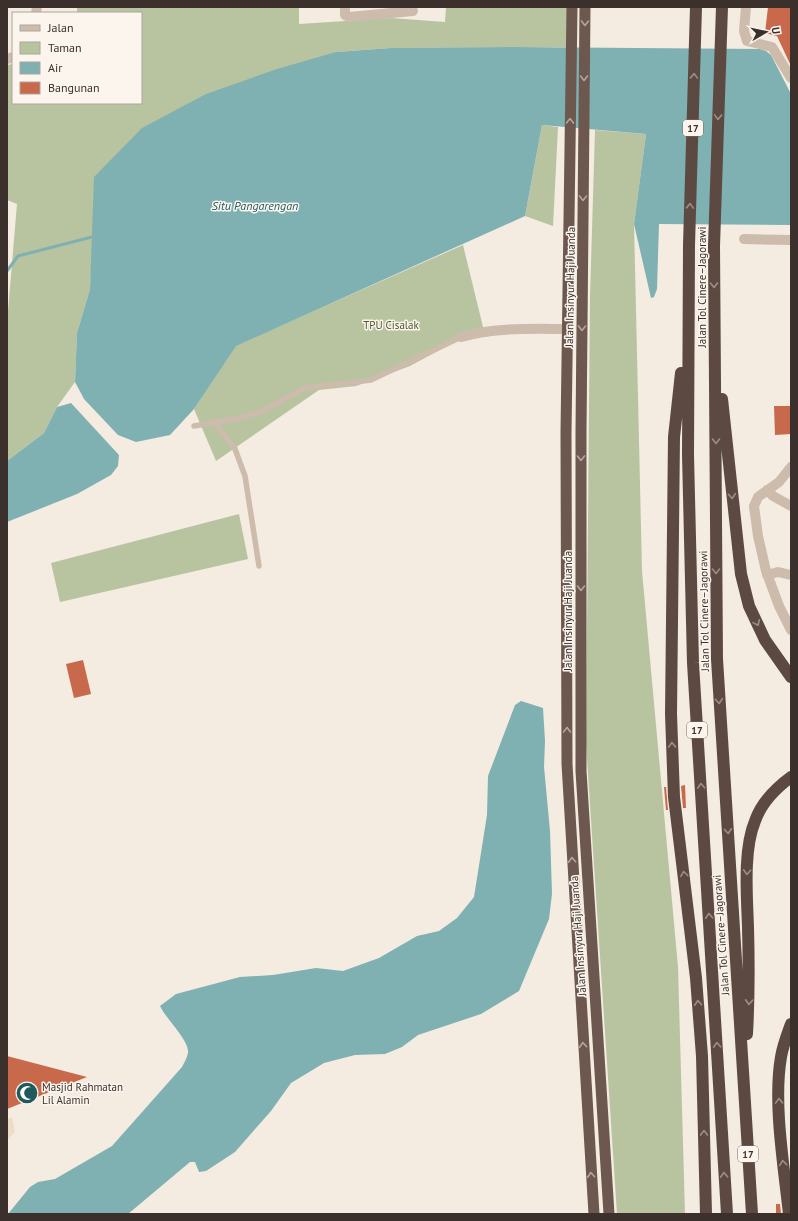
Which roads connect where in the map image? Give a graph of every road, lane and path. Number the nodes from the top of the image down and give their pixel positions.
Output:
1 (345, 7) edge
2 (572, 7) edge
3 (585, 7) edge
4 (746, 7) edge
5 (696, 8) edge
6 (722, 8) edge
7 (414, 10) dead end
8 (791, 78) edge
9 (744, 239) dead end
10 (791, 240) edge
11 (688, 315) junction
12 (568, 329) junction
13 (715, 332) junction
14 (461, 337) joint
15 (214, 422) junction
16 (194, 426) dead end
17 (581, 432) junction
18 (566, 433) junction
19 (791, 467) edge
20 (767, 490) junction
21 (791, 506) edge
22 (259, 566) dead end
23 (768, 575) junction
24 (791, 575) edge
25 (791, 630) edge
26 (791, 677) edge
27 (791, 777) edge
28 (791, 1024) edge
29 (744, 1094) junction
30 (594, 1214) edge
31 (609, 1214) edge
32 (706, 1214) edge
33 (727, 1214) edge
34 (752, 1214) edge
35 (789, 1214) edge

1 - 7 street
12 -> 2 highway, Jalan Insinyur Haji Juanda
3 -> 17 highway, Jalan Insinyur Haji Juanda
4 - 8 street
11 -> 5 highway, Jalan Tol Cinere–Jagorawi / 17
6 -> 13 highway, Jalan Tol Cinere–Jagorawi / 17
9 - 10 street
32 -> 11 highway
33 -> 11 highway, Jalan Tol Cinere–Jagorawi / 17
12 - 14 street
12 - 18 highway, Jalan Insinyur Haji Juanda
13 -> 26 highway
13 -> 29 highway, Jalan Tol Cinere–Jagorawi / 17
14 - 15 lane
15 - 16 lane
15 - 22 lane
17 - 18 highway
17 -> 31 highway, Jalan Insinyur Haji Juanda
30 -> 18 highway, Jalan Insinyur Haji Juanda
19 - 20 street
20 - 21 street
20 - 23 street
23 - 24 street
23 - 25 street
27 -> 29 highway
35 -> 28 highway
29 - 34 highway, Jalan Tol Cinere–Jagorawi / 17

